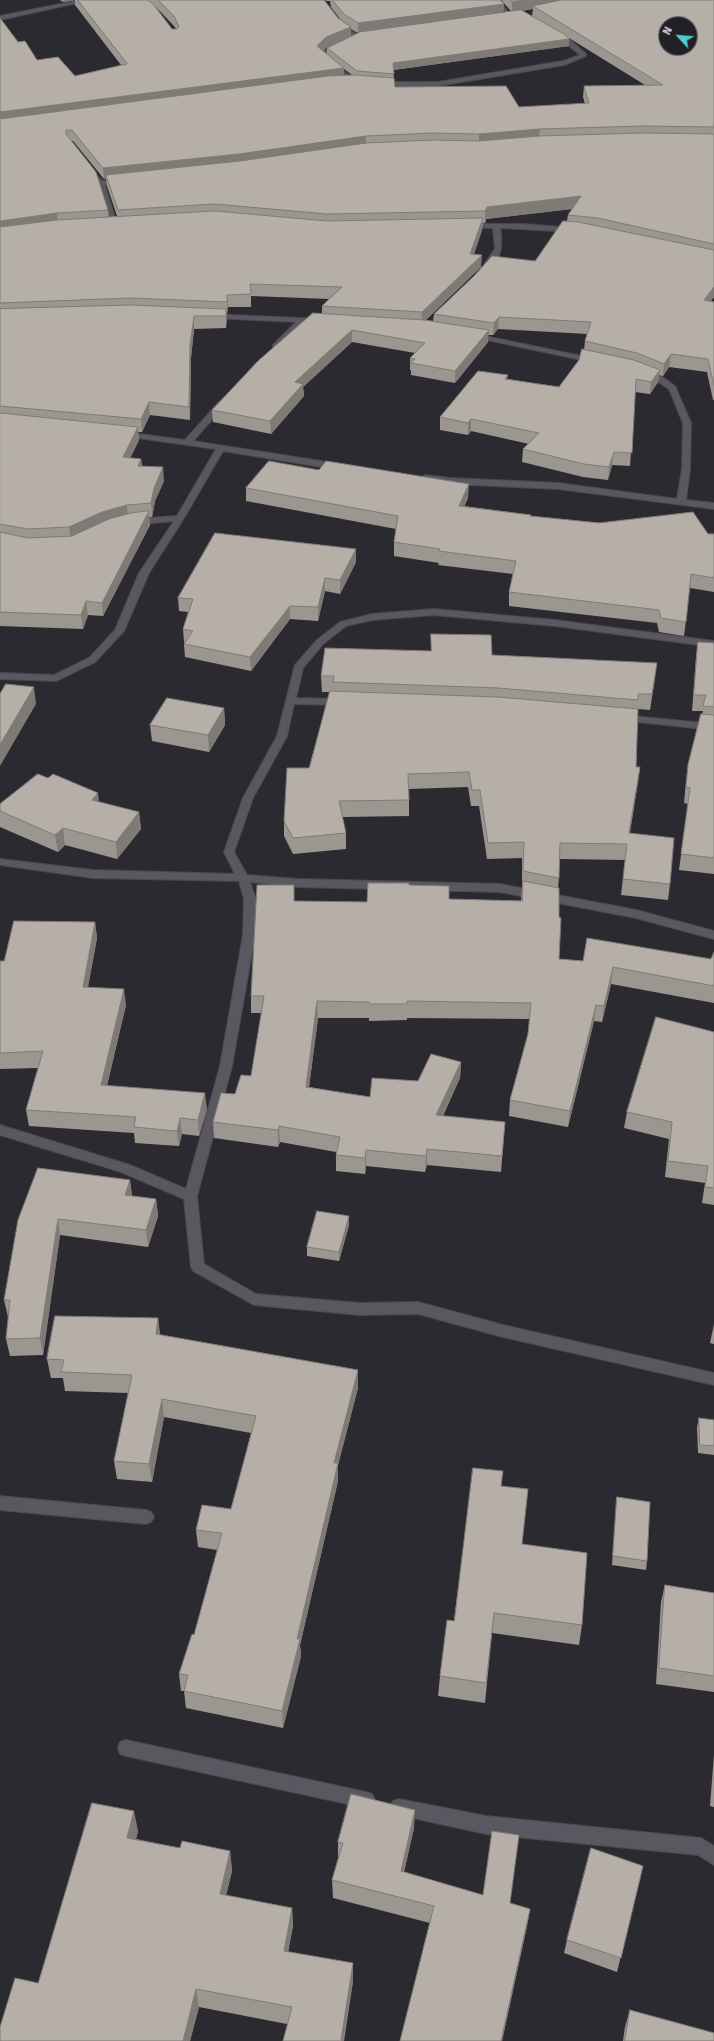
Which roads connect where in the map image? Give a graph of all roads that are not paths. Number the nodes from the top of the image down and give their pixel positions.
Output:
1 (88, 0) edge
2 (321, 0) edge
3 (496, 0) edge
4 (0, 18) edge
5 (503, 18) edge
6 (547, 28) edge
7 (364, 36) edge
8 (356, 37) junction
9 (341, 82) edge
10 (354, 82) junction
11 (362, 82) edge
12 (376, 83) edge
13 (92, 172) edge
14 (129, 180) edge
15 (101, 183) junction
16 (115, 224) edge
17 (460, 226) edge
18 (496, 226) junction
19 (585, 232) edge
20 (479, 275) edge
21 (203, 316) edge
22 (301, 321) junction
23 (324, 321) edge
24 (464, 334) edge
25 (269, 355) edge
26 (605, 362) edge
27 (635, 369) edge
28 (231, 395) edge
29 (117, 433) edge
30 (188, 441) junction
31 (220, 449) junction
32 (350, 468) edge
33 (419, 477) edge
34 (681, 503) junction
35 (714, 506) edge
36 (180, 518) junction
37 (125, 524) edge
38 (714, 644) edge
39 (0, 676) edge
40 (291, 701) junction
41 (358, 702) edge
42 (613, 717) edge
43 (714, 727) edge
44 (0, 862) edge
45 (243, 878) junction
46 (714, 935) edge
47 (0, 1130) edge
48 (190, 1196) junction
49 (714, 1379) edge
50 (0, 1503) edge
51 (146, 1517) dead end
52 (126, 1748) dead end
53 (714, 1856) edge

1 - 4 street
2 - 8 street
3 - 5 street
6 - 12 street
7 - 8 street
8 - 10 street
9 - 10 street
10 - 11 street
13 - 15 street
14 - 15 street
15 - 16 street
17 - 18 street
18 - 19 street
18 - 20 street
21 - 22 street
22 - 23 street
22 - 25 street
24 - 26 street
27 - 34 street
28 - 30 street
29 - 30 street
30 - 31 street
31 - 32 street
31 - 36 street
33 - 34 street
34 - 35 street
36 - 37 street
36 - 39 street
38 - 40 street
40 - 41 street
40 - 45 street
42 - 43 street
44 - 45 street
45 - 46 street
45 - 48 street
47 - 48 street
48 - 49 street
50 - 51 street
52 - 53 street

